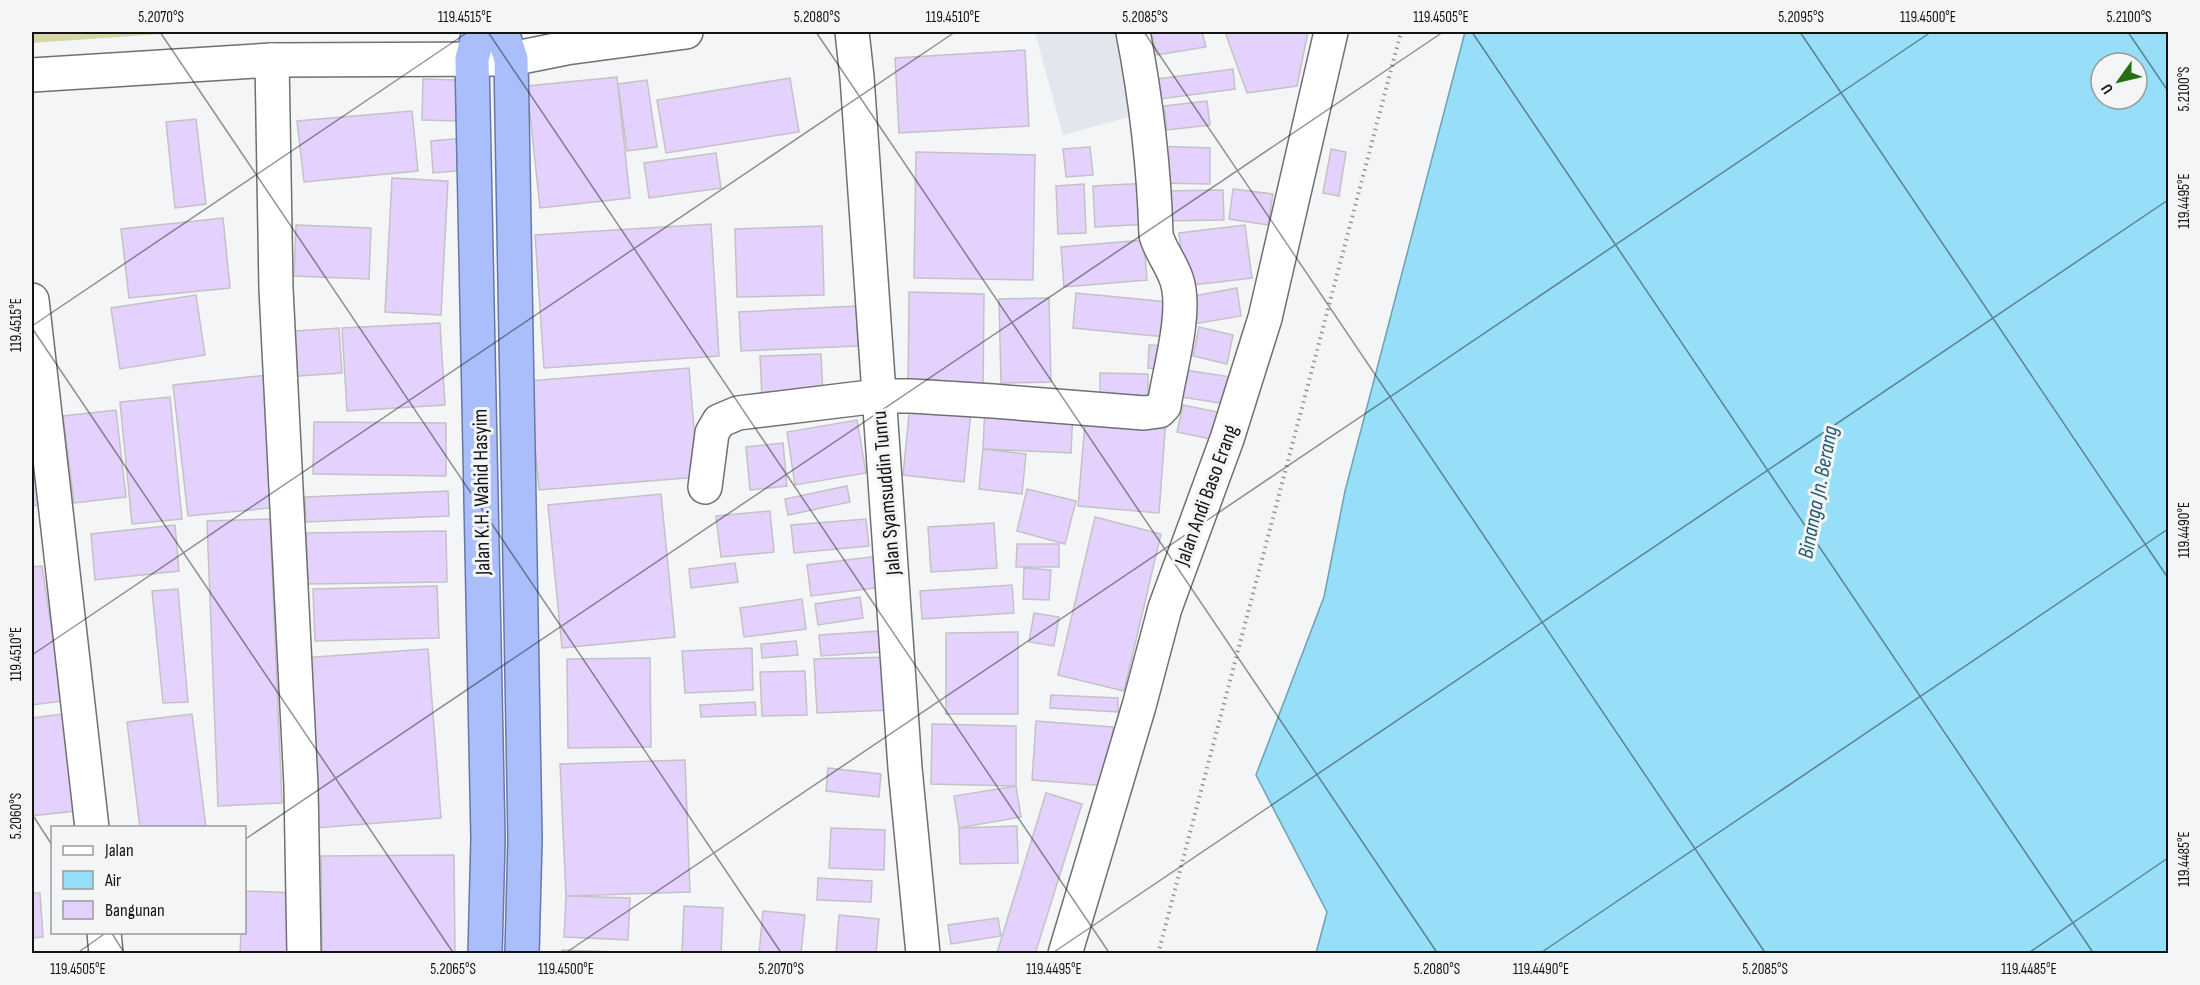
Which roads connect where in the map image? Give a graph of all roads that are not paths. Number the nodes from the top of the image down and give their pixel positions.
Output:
1 (686, 32) edge
2 (852, 32) edge
3 (1133, 32) edge
4 (1331, 32) edge
5 (475, 45) edge
6 (507, 45) edge
7 (272, 60) junction
8 (32, 75) edge
9 (32, 300) edge
10 (878, 396) junction
11 (705, 487) dead end
12 (92, 826) edge
13 (104, 934) edge
14 (106, 954) edge
15 (304, 954) edge
16 (485, 954) edge
17 (522, 954) edge
18 (923, 954) edge
19 (1065, 954) edge

1 - 6 street
2 - 10 street, Jalan Syamsuddin Tunru
3 - 10 street
4 - 19 street, Jalan Andi Baso Erang
5 - 6 street
5 - 7 street
5 - 16 highway, Jalan K.H. Wahid Hasyim
6 - 17 highway, Jalan K.H. Wahid Hasyim
7 - 8 street
7 - 15 street
9 - 12 street
10 - 11 street
10 - 18 street, Jalan Syamsuddin Tunru
13 - 14 street

